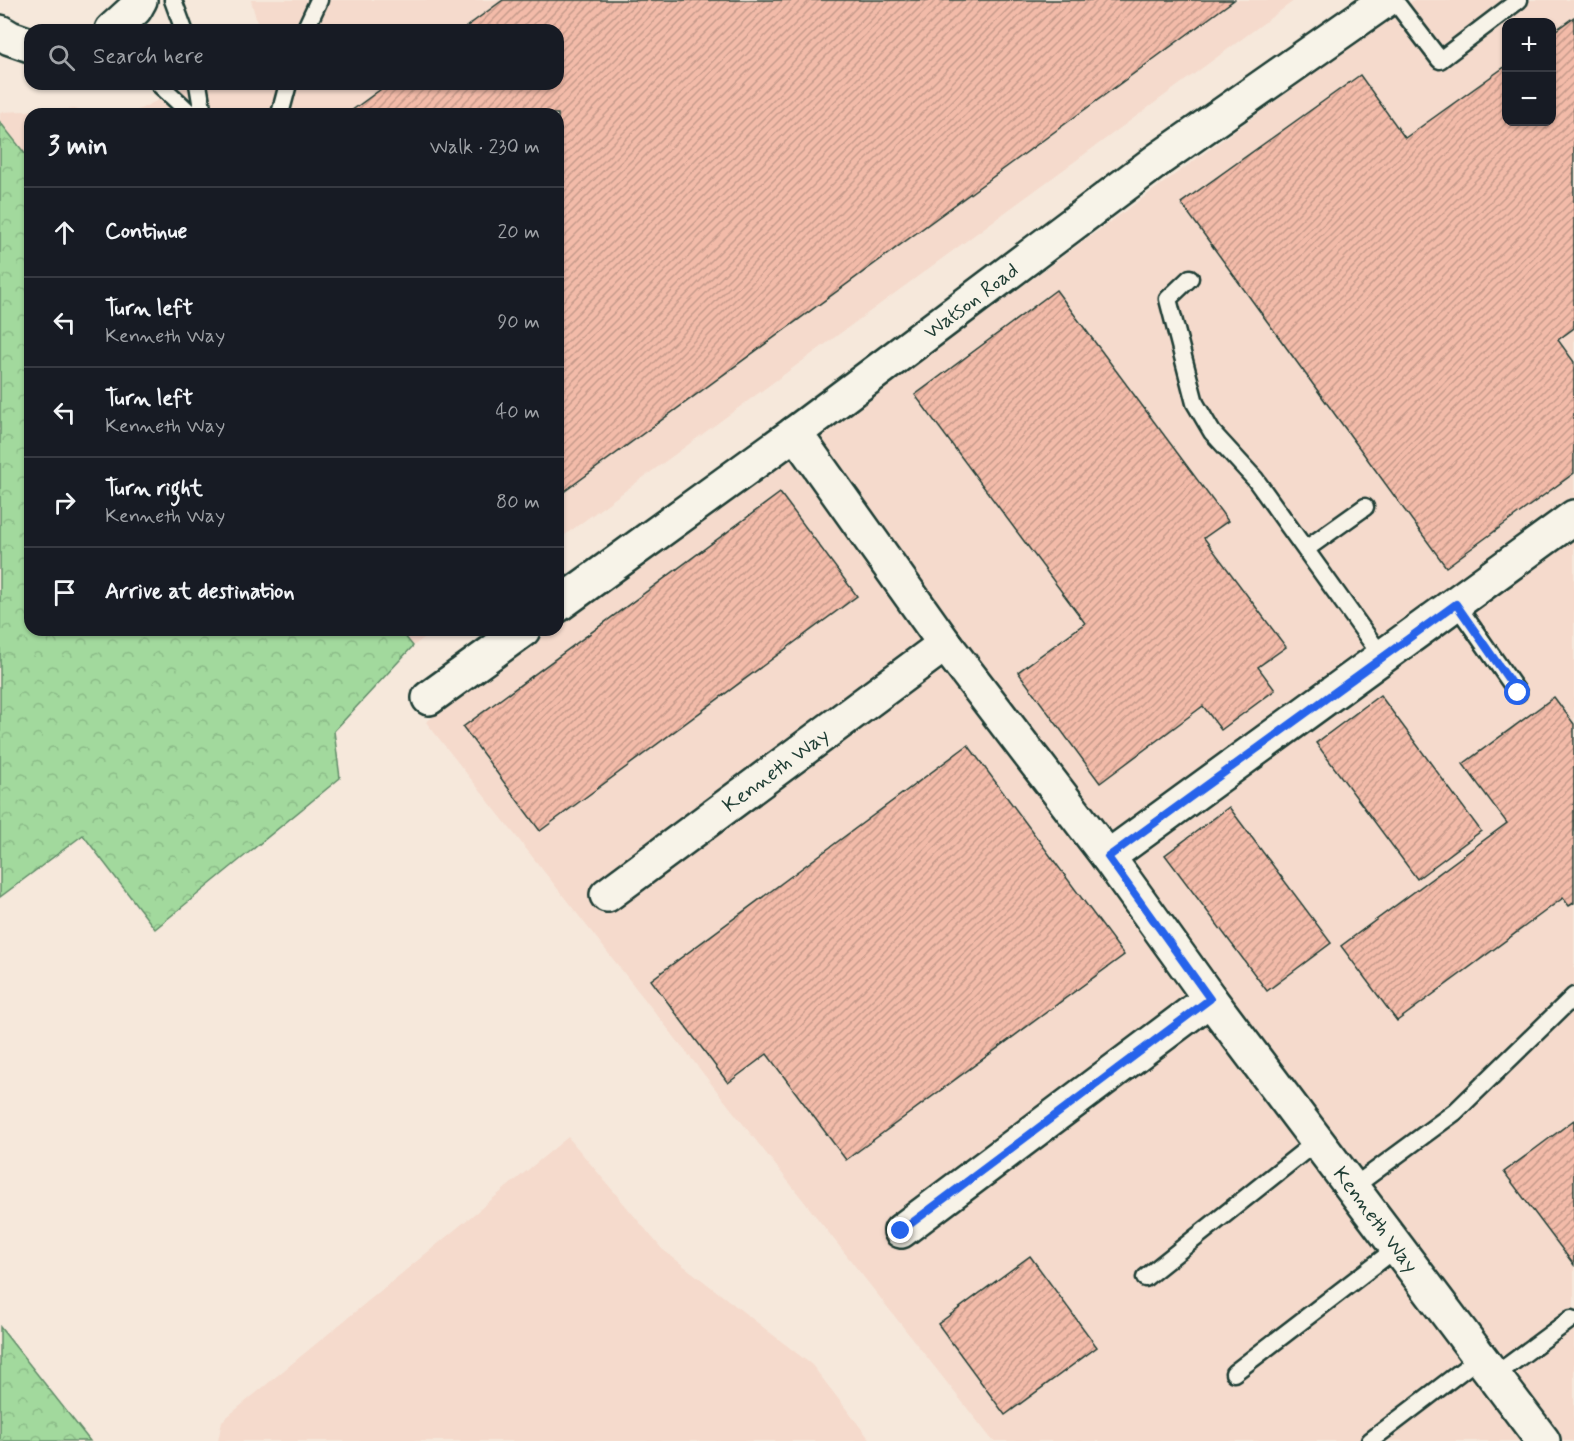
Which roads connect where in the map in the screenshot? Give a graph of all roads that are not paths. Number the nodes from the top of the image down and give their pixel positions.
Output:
1 (140, 0) edge
2 (173, 0) edge
3 (319, 0) edge
4 (1386, 0) edge
5 (1394, 0) edge
6 (1519, 0) edge
7 (118, 24) edge
8 (182, 24) edge
9 (308, 24) edge
10 (0, 32) edge
11 (24, 44) edge
12 (24, 50) edge
13 (0, 60) edge
14 (165, 90) edge
15 (199, 90) edge
16 (286, 90) edge
17 (184, 108) edge
18 (202, 108) edge
19 (282, 108) edge
20 (1190, 278) dead end
21 (795, 433) junction
22 (1365, 507) dead end
23 (1574, 517) edge
24 (1306, 549) junction
25 (564, 601) edge
26 (1456, 604) junction
27 (515, 636) edge
28 (945, 644) junction
29 (1383, 658) junction
30 (1518, 693) dead end
31 (429, 698) dead end
32 (1108, 857) junction
33 (607, 895) dead end
34 (1574, 996) edge
35 (1210, 999) junction
36 (1317, 1141) junction
37 (1352, 1188) junction
38 (901, 1231) dead end
39 (1398, 1247) junction
40 (1144, 1278) dead end
41 (1571, 1319) dead end
42 (1487, 1366) junction
43 (1234, 1373) dead end
44 (1370, 1441) edge
45 (1543, 1441) edge

1 - 7 street
2 - 8 lane
3 - 9 lane
4 - 21 street, Watson Road
5 - 6 lane
10 - 11 street
12 - 13 street
14 - 17 lane
15 - 18 lane
16 - 19 lane
20 - 24 lane
21 - 25 street, Watson Road
21 - 28 street, Kenneth Way
22 - 24 lane
23 - 26 street
24 - 29 lane
26 - 29 street
26 - 30 lane
27 - 31 street
28 - 32 street, Kenneth Way
28 - 33 street, Kenneth Way
29 - 32 street
32 - 35 street, Kenneth Way
34 - 37 lane
35 - 36 street, Kenneth Way
35 - 38 street
36 - 37 street, Kenneth Way
36 - 40 lane
37 - 39 street, Kenneth Way
39 - 42 street, Kenneth Way
39 - 43 lane
41 - 42 lane
42 - 44 lane
42 - 45 street, Kenneth Way

